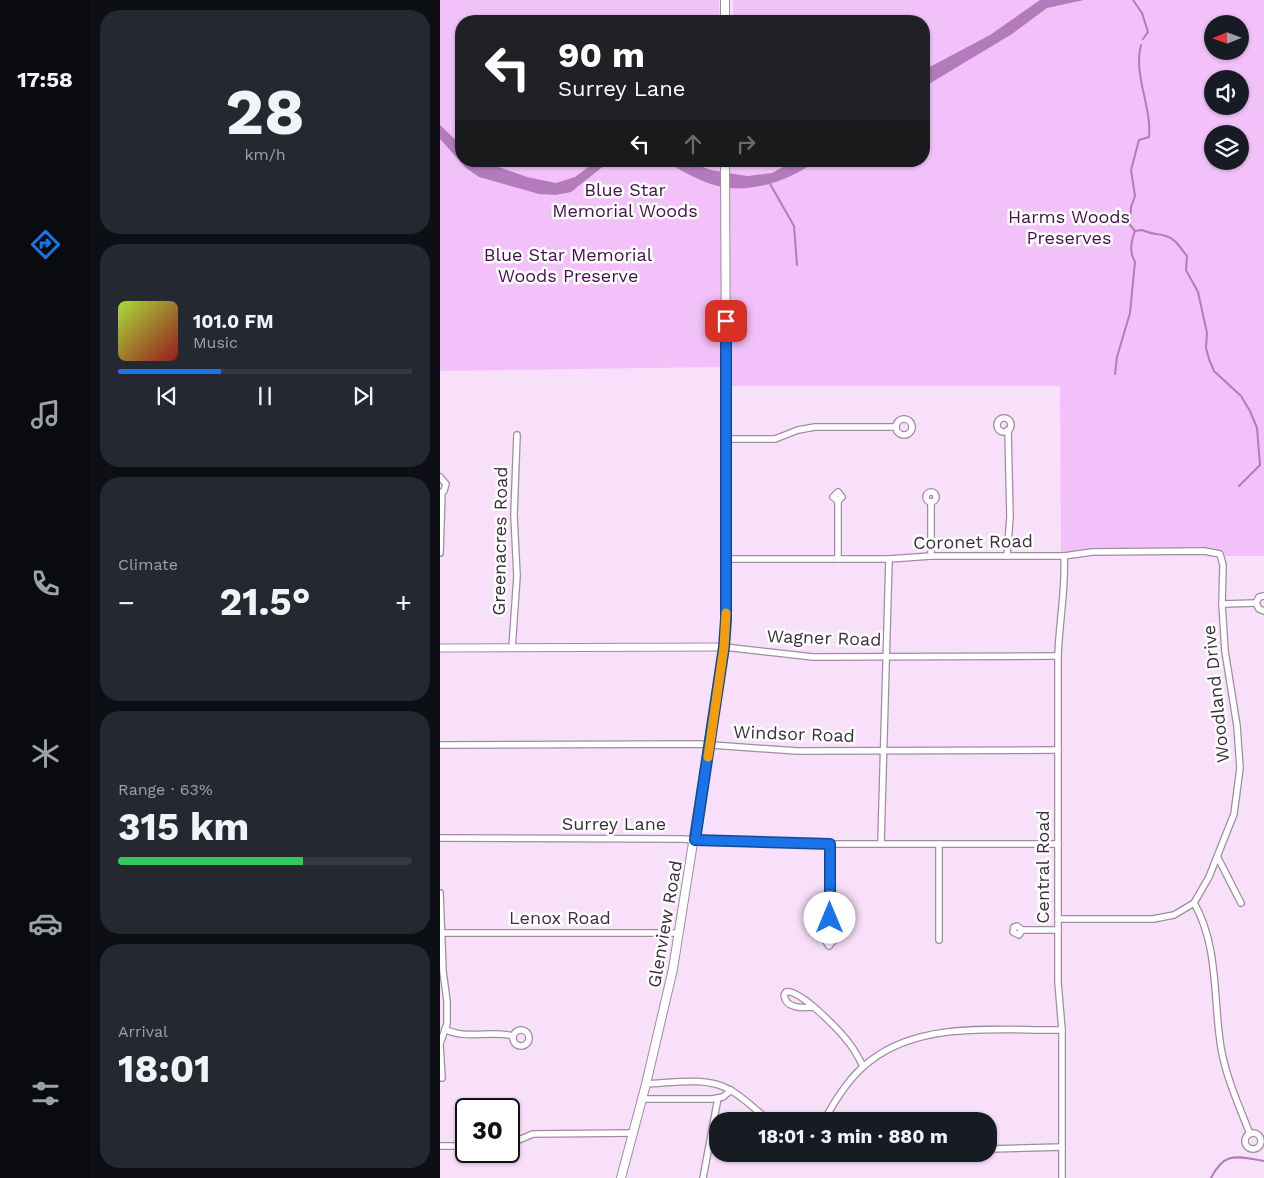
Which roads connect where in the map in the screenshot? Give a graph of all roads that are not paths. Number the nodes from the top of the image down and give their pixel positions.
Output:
1 (725, 0) edge
2 (725, 15) edge
3 (725, 167) edge
4 (896, 427) dead end
5 (1008, 430) dead end
6 (517, 435) dead end
7 (726, 439) junction
8 (440, 477) edge
9 (441, 493) edge
10 (838, 501) dead end
11 (931, 502) dead end
12 (440, 553) edge
13 (1220, 554) joint
14 (931, 556) junction
15 (1007, 556) junction
16 (1064, 556) junction
17 (838, 559) junction
18 (726, 560) junction
19 (889, 560) junction
20 (1264, 596) edge
21 (1256, 603) junction
22 (1222, 604) junction
23 (1264, 611) edge
24 (724, 647) junction
25 (440, 648) edge
26 (512, 648) junction
27 (888, 656) junction
28 (1058, 656) junction
29 (440, 745) edge
30 (710, 745) junction
31 (1058, 750) junction
32 (883, 751) junction
33 (440, 838) edge
34 (695, 840) junction
35 (881, 843) junction
36 (830, 844) junction
37 (939, 844) junction
38 (1058, 844) junction
39 (1218, 858) junction
40 (440, 893) edge
41 (1194, 903) junction
42 (1241, 903) dead end
43 (1058, 919) junction
44 (1022, 930) dead end
45 (1058, 930) junction
46 (441, 932) edge
47 (679, 933) junction
48 (830, 936) dead end
49 (939, 940) dead end
50 (814, 1007) junction
51 (445, 1029) junction
52 (1062, 1030) junction
53 (513, 1036) dead end
54 (863, 1066) junction
55 (442, 1078) dead end
56 (646, 1084) junction
57 (731, 1090) junction
58 (642, 1098) junction
59 (718, 1098) junction
60 (759, 1112) edge
61 (829, 1112) edge
62 (633, 1133) junction
63 (1250, 1134) dead end
64 (520, 1139) edge
65 (440, 1146) edge
66 (455, 1146) edge
67 (1062, 1147) junction
68 (997, 1149) edge
69 (621, 1178) edge
70 (703, 1178) edge
71 (1062, 1178) edge

1 - 2 main road
3 - 7 main road, Glenview Road
4 - 7 street
5 - 15 street
6 - 26 street, Greenacres Road
7 - 18 main road, Glenview Road
8 - 9 street
9 - 12 street
10 - 17 street
11 - 14 street
13 - 16 street, Coronet Road
13 - 22 street, Woodland Drive
14 - 15 street, Coronet Road
14 - 19 street, Coronet Road
15 - 16 street, Coronet Road
16 - 28 street, Central Road
17 - 18 street, Coronet Road
17 - 19 street, Coronet Road
18 - 24 main road, Glenview Road
19 - 27 street
20 - 21 street
21 - 22 street
21 - 23 street
22 - 39 street, Woodland Drive
24 - 26 street, Wagner Road
24 - 27 street, Wagner Road
24 - 30 main road, Glenview Road
25 - 26 street, Wagner Road
27 - 28 street, Wagner Road
27 - 32 street
28 - 31 street, Central Road
29 - 30 street, Windsor Road
30 - 32 street, Windsor Road
30 - 34 main road, Glenview Road
31 - 32 street, Windsor Road
31 - 38 street, Central Road
32 - 35 street
33 - 34 street, Surrey Lane
34 - 36 street, Surrey Lane
34 - 47 main road, Glenview Road
35 - 36 street, Surrey Lane
35 - 37 street, Surrey Lane
36 - 48 street
37 - 38 street, Surrey Lane
37 - 49 street
38 - 43 street, Central Road
39 - 41 street, Woodland Drive
39 - 42 street
40 - 46 street
41 - 43 street, Woodland Drive
41 - 63 street
43 - 45 street, Central Road
44 - 45 street
45 - 52 street, Central Road
46 - 47 street, Lenox Road
46 - 51 street
47 - 56 main road, Glenview Road
50 - 50 street
50 - 54 street
51 - 53 street
51 - 55 street
52 - 54 street
52 - 67 street, Central Road
54 - 61 street
56 - 57 street
56 - 58 main road, Glenview Road
57 - 59 street
57 - 60 street
58 - 59 street
58 - 62 main road, Glenview Road
59 - 70 street
62 - 64 street
62 - 69 main road, Glenview Road
65 - 66 street
67 - 68 street
67 - 71 street, Central Road

